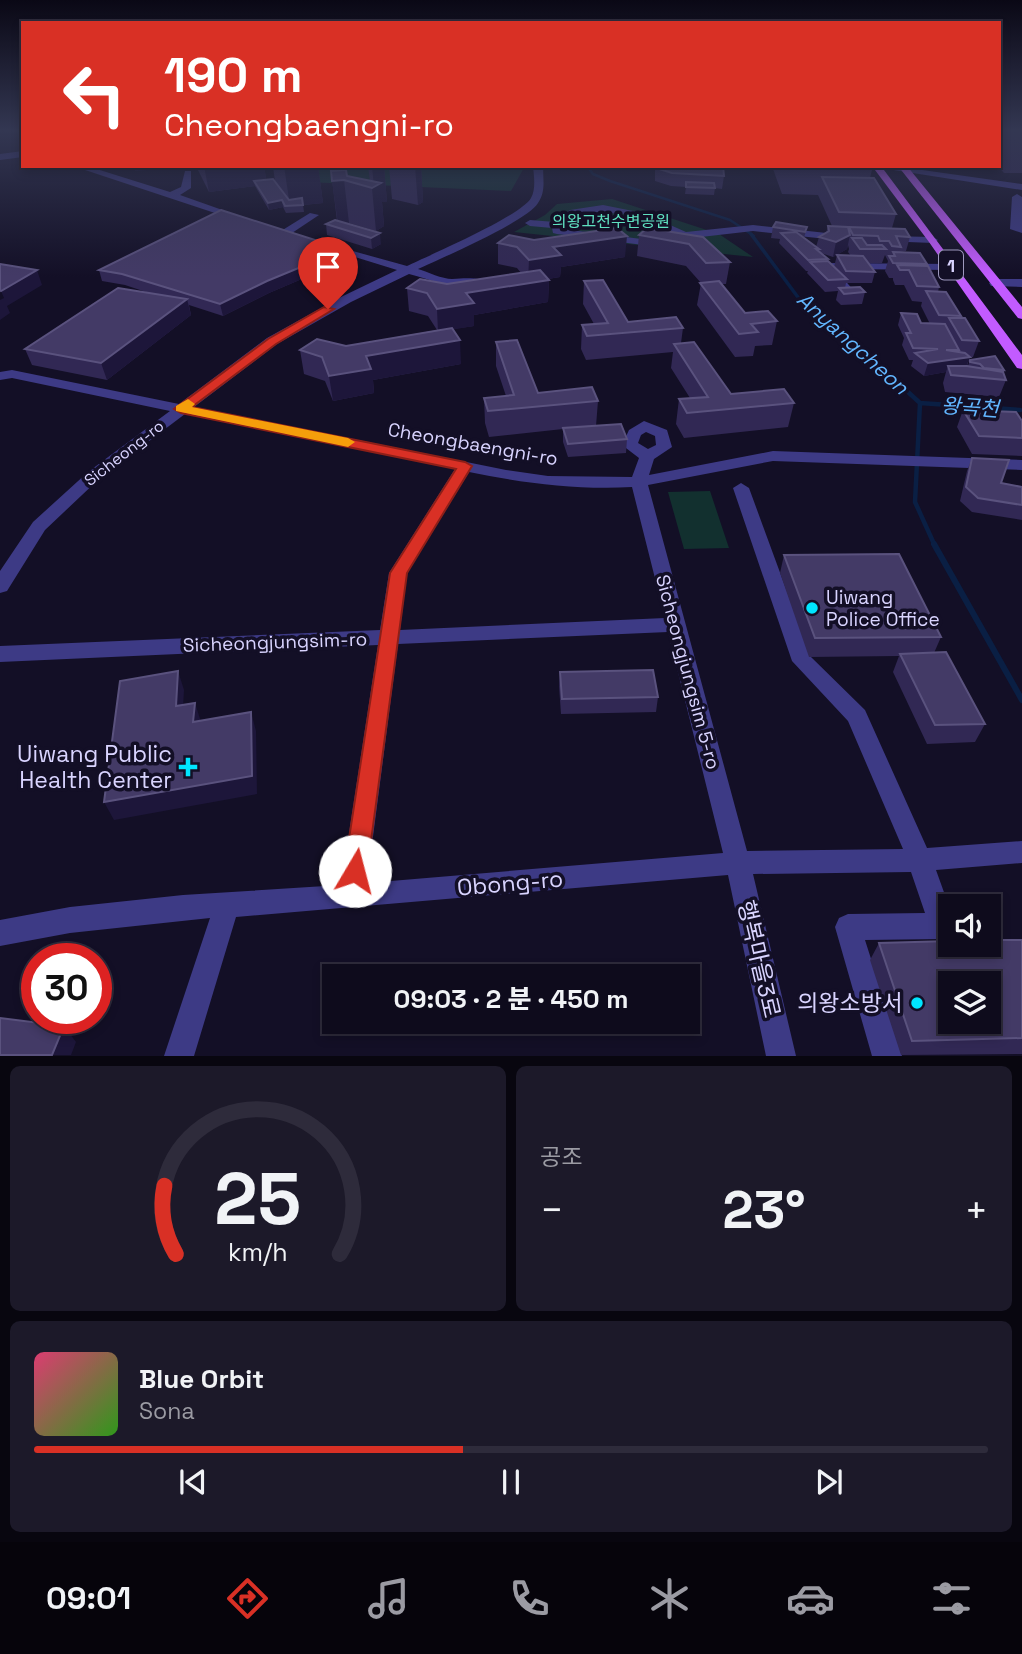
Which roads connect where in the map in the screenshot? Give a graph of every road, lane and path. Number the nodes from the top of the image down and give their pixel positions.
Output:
1 (115, 178) edge
2 (187, 178) edge
3 (538, 178) edge
4 (884, 178) edge
5 (915, 178) edge
6 (947, 178) edge
7 (945, 187) dead end
8 (1020, 194) edge
9 (171, 196) junction
10 (314, 215) dead end
11 (247, 220) edge
12 (530, 223) dead end
13 (557, 225) junction
14 (272, 229) edge
15 (1022, 230) edge
16 (285, 233) junction
17 (297, 236) edge
18 (684, 236) junction
19 (864, 238) edge
20 (878, 239) edge
21 (310, 240) edge
22 (933, 240) junction
23 (952, 267) junction
24 (409, 270) junction
25 (451, 283) edge
26 (995, 283) junction
27 (1022, 283) edge
28 (849, 292) edge
29 (1020, 316) edge
30 (1022, 365) edge
31 (4, 372) edge
32 (181, 409) junction
33 (647, 456) dead end
34 (1022, 465) edge
35 (465, 466) junction
36 (639, 482) junction
37 (741, 488) dead end
38 (0, 586) edge
39 (676, 625) junction
40 (390, 637) junction
41 (0, 654) edge
42 (1022, 852) edge
43 (920, 860) junction
44 (738, 863) junction
45 (352, 897) junction
46 (226, 906) junction
47 (0, 933) edge
48 (179, 1055) edge
49 (781, 1055) edge
50 (887, 1055) edge

1 - 9 street
2 - 9 street
3 - 24 street, Sicheong-ro
4 - 22 main road, 1
5 - 26 main road, 1
6 - 8 street
7 - 8 street
8 - 15 street
9 - 11 street
10 - 16 street
12 - 13 street
13 - 18 street
13 - 18 street
14 - 16 street
16 - 17 street
18 - 19 street
20 - 22 street
21 - 24 street
22 - 23 main road, 1
23 - 28 street
23 - 30 main road, 1
24 - 25 street
24 - 32 street, Sicheong-ro
26 - 27 street
26 - 29 main road, 1
31 - 32 street, Cheongbaengni-ro
32 - 35 street, Cheongbaengni-ro
32 - 38 street, Sicheong-ro
33 - 36 street
34 - 36 street, Cheongbaengni-ro
35 - 36 street, Cheongbaengni-ro
35 - 40 street
36 - 39 street, Sicheongjungsim 5-ro
37 - 43 street
39 - 40 street, Sicheongjungsim-ro
39 - 44 street, Sicheongjungsim 5-ro
40 - 41 street, Sicheongjungsim-ro
40 - 45 street
42 - 43 street, Obong-ro
43 - 44 street, Obong-ro
43 - 50 street
44 - 45 street, Obong-ro
44 - 49 street, 행복마을3로
45 - 46 street, Obong-ro
46 - 47 street, Obong-ro
46 - 48 street

